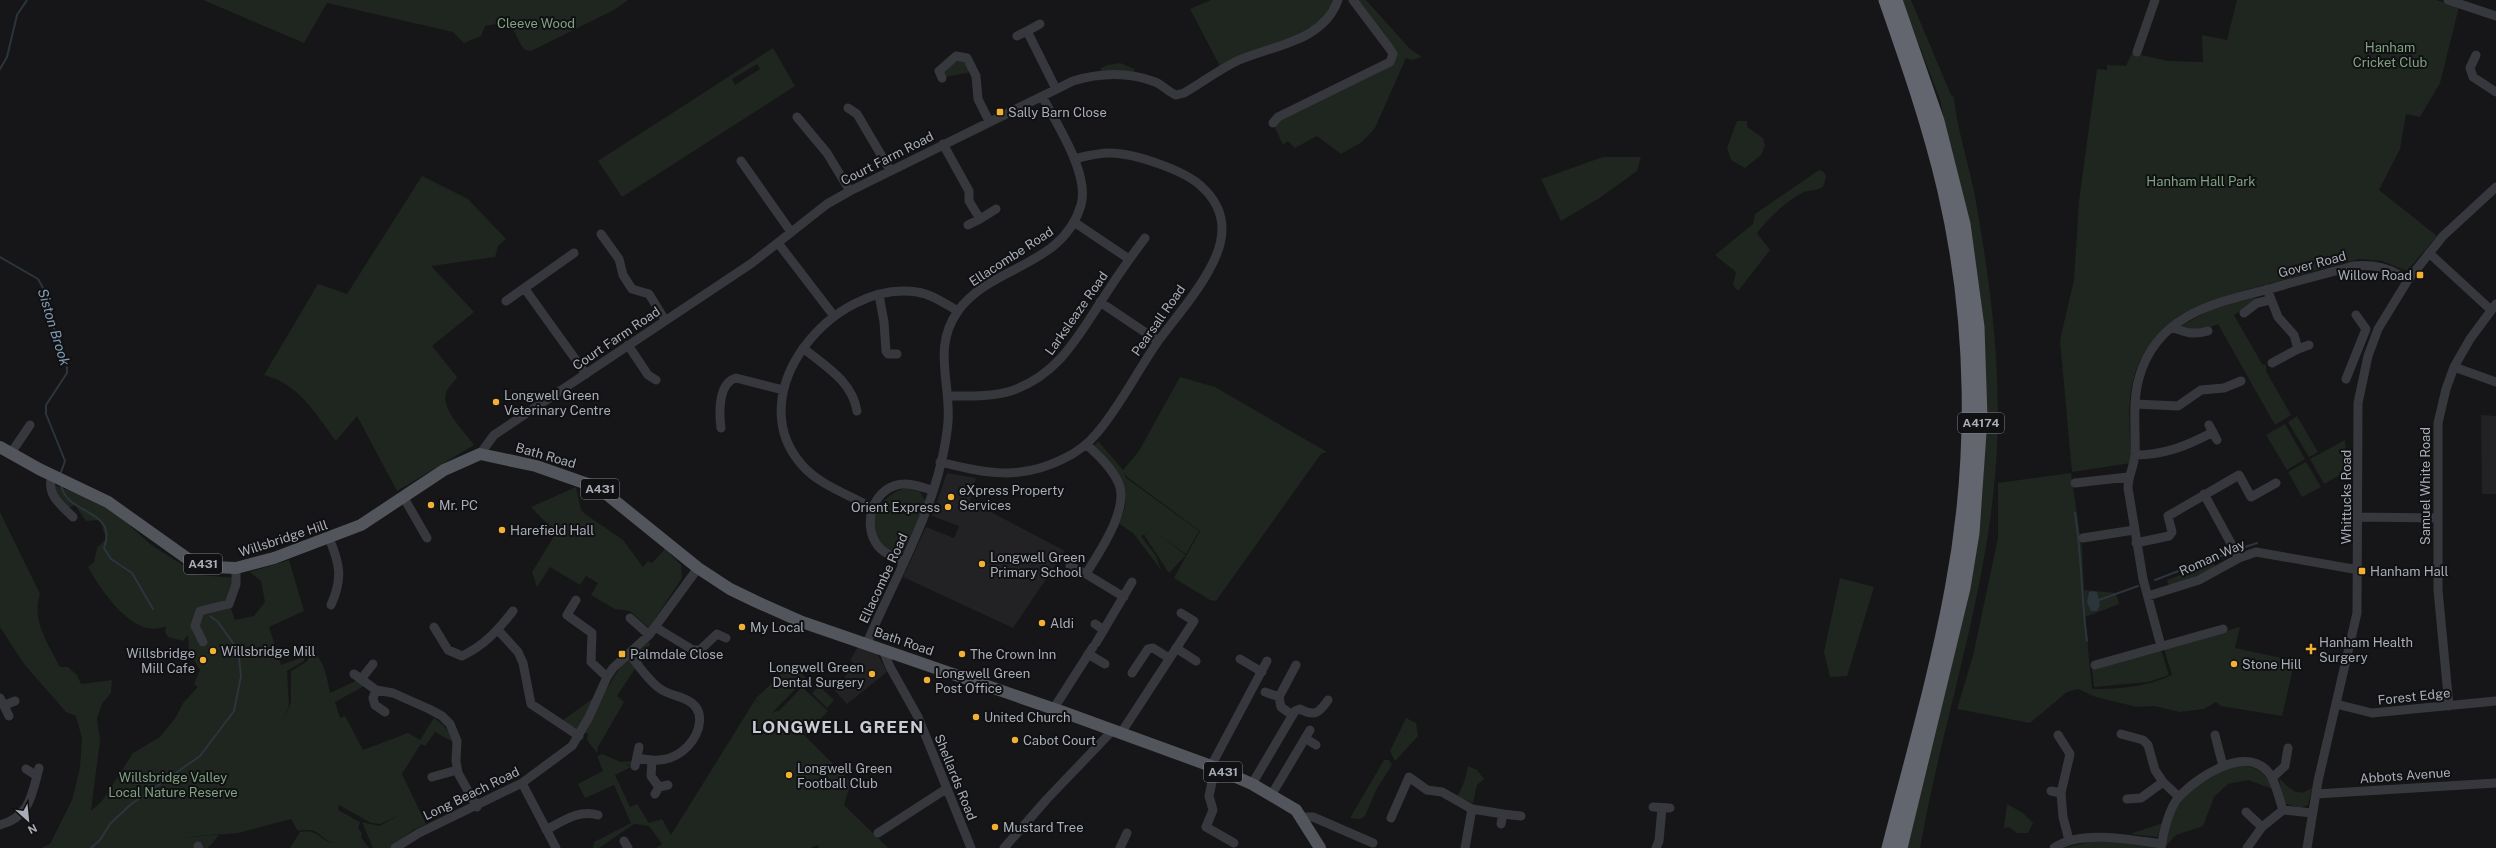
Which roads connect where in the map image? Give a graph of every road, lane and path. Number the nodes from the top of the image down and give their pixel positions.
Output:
1 (1338, 0) edge
2 (1353, 0) edge
3 (1884, 0) edge
4 (1896, 0) edge
5 (2155, 0) edge
6 (2448, 0) edge
7 (2496, 16) edge
8 (1040, 24) dead end
9 (1027, 31) junction
10 (1017, 36) dead end
11 (2137, 52) dead end
12 (2476, 55) dead end
13 (938, 72) dead end
14 (1056, 88) junction
15 (2496, 92) edge
16 (1042, 96) junction
17 (848, 108) dead end
18 (798, 117) dead end
19 (989, 122) junction
20 (1273, 122) dead end
21 (943, 144) junction
22 (1074, 159) junction
23 (741, 161) dead end
24 (890, 170) junction
25 (2496, 187) edge
26 (850, 191) junction
27 (996, 209) dead end
28 (980, 219) junction
29 (1074, 222) junction
30 (968, 225) dead end
31 (791, 232) junction
32 (601, 234) dead end
33 (1144, 238) dead end
34 (778, 242) junction
35 (574, 253) dead end
36 (2429, 253) junction
37 (1129, 259) junction
38 (2408, 280) junction
39 (525, 289) junction
40 (2267, 289) junction
41 (879, 296) junction
42 (2270, 300) junction
43 (506, 301) dead end
44 (1100, 302) junction
45 (2493, 307) edge
46 (958, 311) junction
47 (2244, 313) dead end
48 (2356, 315) dead end
49 (834, 316) junction
50 (665, 320) junction
51 (2172, 327) junction
52 (2208, 331) dead end
53 (1158, 342) junction
54 (628, 345) junction
55 (2309, 346) dead end
56 (803, 348) junction
57 (2298, 349) junction
58 (2355, 351) junction
59 (897, 354) dead end
60 (2368, 356) junction
61 (2272, 362) dead end
62 (2454, 366) junction
63 (586, 374) junction
64 (649, 379) dead end
65 (2346, 379) dead end
66 (2241, 380) dead end
67 (2496, 382) edge
68 (783, 390) junction
69 (948, 396) junction
70 (2135, 404) junction
71 (857, 411) dead end
72 (718, 422) dead end
73 (30, 425) dead end
74 (2213, 432) dead end
75 (1086, 444) junction
76 (0, 447) edge
77 (11, 453) junction
78 (480, 454) junction
79 (2135, 455) junction
80 (940, 462) junction
81 (55, 476) junction
82 (2128, 477) junction
83 (2075, 483) dead end
84 (2276, 483) dead end
85 (932, 490) junction
86 (2204, 494) junction
87 (404, 498) junction
88 (872, 508) junction
89 (74, 517) dead end
90 (2359, 517) junction
91 (2438, 518) junction
92 (2134, 530) junction
93 (328, 538) junction
94 (427, 538) dead end
95 (2083, 538) dead end
96 (2136, 543) junction
97 (2239, 558) junction
98 (904, 563) junction
99 (1070, 566) dead end
100 (236, 568) junction
101 (698, 568) junction
102 (2358, 570) junction
103 (1086, 574) junction
104 (1132, 582) dead end
105 (2148, 596) junction
106 (1124, 597) junction
107 (576, 600) dead end
108 (336, 601) dead end
109 (513, 611) dead end
110 (1182, 613) dead end
111 (630, 618) dead end
112 (1095, 624) dead end
113 (655, 627) junction
114 (2223, 629) dead end
115 (498, 630) junction
116 (1104, 630) junction
117 (434, 634) dead end
118 (649, 635) junction
119 (726, 638) dead end
120 (203, 642) dead end
121 (867, 643) junction
122 (2161, 646) junction
123 (1092, 648) junction
124 (1176, 648) junction
125 (883, 650) junction
126 (629, 653) junction
127 (899, 655) junction
128 (1169, 658) junction
129 (1240, 659) dead end
130 (1196, 661) dead end
131 (1267, 661) dead end
132 (372, 664) dead end
133 (1105, 664) dead end
134 (1296, 665) dead end
135 (2095, 665) dead end
136 (1262, 672) junction
137 (893, 673) junction
138 (1132, 673) dead end
139 (607, 677) junction
140 (376, 690) junction
141 (1265, 692) dead end
142 (1279, 697) junction
143 (1328, 700) dead end
144 (2, 701) edge
145 (15, 701) dead end
146 (2496, 701) edge
147 (2336, 704) junction
148 (2449, 706) junction
149 (1054, 708) junction
150 (381, 713) dead end
151 (1292, 715) junction
152 (9, 716) dead end
153 (1310, 730) dead end
154 (1117, 731) junction
155 (2121, 734) dead end
156 (2058, 735) dead end
157 (2215, 735) dead end
158 (579, 736) junction
159 (1305, 738) junction
160 (1316, 745) dead end
161 (639, 747) dead end
162 (2288, 748) dead end
163 (652, 761) junction
164 (2223, 766) junction
165 (1213, 767) junction
166 (26, 769) dead end
167 (457, 770) junction
168 (439, 778) dead end
169 (2272, 778) junction
170 (2162, 782) junction
171 (2496, 782) edge
172 (522, 783) junction
173 (1252, 784) junction
174 (660, 789) dead end
175 (946, 789) junction
176 (2051, 791) dead end
177 (2060, 793) junction
178 (1272, 794) junction
179 (2316, 794) junction
180 (2179, 797) junction
181 (2127, 799) dead end
182 (477, 807) junction
183 (1661, 808) dead end
184 (1472, 809) junction
185 (593, 810) dead end
186 (2284, 810) junction
187 (2246, 812) dead end
188 (2312, 813) junction
189 (1503, 814) junction
190 (1521, 816) dead end
191 (1300, 817) junction
192 (1391, 818) dead end
193 (1501, 824) dead end
194 (0, 825) edge
195 (2262, 827) junction
196 (546, 830) junction
197 (878, 833) dead end
198 (1128, 833) dead end
199 (2070, 840) junction
200 (1234, 843) dead end
201 (1373, 843) dead end
202 (2161, 846) edge
203 (395, 848) edge
204 (556, 848) edge
205 (971, 848) edge
206 (1004, 848) edge
207 (1120, 848) edge
208 (1320, 848) edge
209 (1465, 848) edge
210 (1656, 848) edge
211 (1888, 848) edge
212 (1901, 848) edge
213 (2054, 848) edge
214 (2247, 848) edge
215 (2307, 848) edge

1 - 14 street, Court Farm Road
2 - 20 street
3 - 211 highway, A4174
4 - 212 highway, A4174
5 - 11 street
6 - 7 street
8 - 9 street
9 - 10 street
9 - 14 street
12 - 15 street
13 - 19 street
14 - 16 street, Court Farm Road
16 - 19 street, Court Farm Road
16 - 22 street, Ellacombe Road
17 - 24 street
18 - 26 street
19 - 21 street, Court Farm Road
21 - 24 street, Court Farm Road
21 - 28 street
22 - 29 street, Ellacombe Road
22 - 53 street, Pearsall Road
23 - 31 street
24 - 26 street, Court Farm Road
25 - 36 street, Whittucks Road
26 - 31 street, Court Farm Road
27 - 28 street
28 - 30 street
29 - 37 street
29 - 46 street, Ellacombe Road
31 - 34 street, Court Farm Road
32 - 50 street
33 - 37 street, Larksleaze Road
34 - 49 street
34 - 50 street, Court Farm Road
35 - 39 street
36 - 38 street, Whittucks Road
36 - 45 street
37 - 44 street, Larksleaze Road
38 - 40 street, Gover Road
38 - 60 street, Whittucks Road
39 - 43 street
39 - 63 street
40 - 42 street, Gover Road
40 - 51 street, Gover Road
41 - 46 street
41 - 49 street
41 - 59 street
42 - 47 street
42 - 57 street, Gover Road
44 - 53 street
44 - 69 street, Larksleaze Road
45 - 62 street, Samuel White Road
46 - 69 street, Ellacombe Road
48 - 58 street
49 - 56 street
50 - 54 street, Court Farm Road
51 - 52 street
51 - 70 street, Gover Road
53 - 75 street, Pearsall Road
54 - 63 street, Court Farm Road
54 - 64 street
55 - 57 street
56 - 68 street
56 - 71 street
57 - 61 street
58 - 60 street
58 - 65 street
60 - 90 street, Whittucks Road
62 - 67 street
62 - 91 street, Samuel White Road
63 - 78 street, Court Farm Road
66 - 70 street
68 - 72 street
68 - 88 street
69 - 80 street, Ellacombe Road
70 - 79 street, Gover Road
73 - 77 street
74 - 79 street
75 - 80 street, Pearsall Road
75 - 103 street
76 - 77 main road, A431
77 - 81 main road, A431
78 - 87 main road, Willsbridge Hill / A431
78 - 101 main road, Bath Road / A431
79 - 82 street, Gover Road
80 - 85 street, Ellacombe Road
81 - 89 street
81 - 100 main road, Willsbridge Hill / A431
82 - 83 street
82 - 92 street
84 - 86 street
85 - 88 street
85 - 98 street, Ellacombe Road
86 - 96 street
86 - 97 street
87 - 93 main road, Willsbridge Hill / A431
87 - 94 street
88 - 98 street
90 - 91 street
90 - 102 street, Whittucks Road
91 - 148 street, Samuel White Road
92 - 95 street
92 - 96 street
93 - 100 main road, Willsbridge Hill / A431
93 - 108 street
96 - 105 street
97 - 102 street, Roman Way
97 - 105 street, Roman Way
98 - 121 street, Ellacombe Road
99 - 103 street
100 - 120 street
101 - 113 street, Long Beach Road
101 - 121 main road, Bath Road / A431
102 - 147 street, Whittucks Road
103 - 106 street
104 - 106 street
105 - 122 street
106 - 116 street
107 - 139 street
109 - 115 street
110 - 124 street
111 - 118 street
112 - 116 street
113 - 118 street, Long Beach Road
113 - 119 street
114 - 122 street
115 - 117 street
115 - 158 street
116 - 123 street
118 - 126 street, Long Beach Road
121 - 125 main road, Bath Road / A431
122 - 135 street
123 - 133 street
123 - 149 street
124 - 128 street
124 - 130 street
125 - 127 main road, Bath Road / A431
125 - 137 street, Shellards Road
126 - 139 street, Long Beach Road
126 - 163 street
127 - 137 street
127 - 149 main road, Bath Road / A431
128 - 138 street
128 - 154 street
129 - 136 street
131 - 136 street
132 - 140 street
134 - 142 street
136 - 165 street
137 - 175 street, Shellards Road
139 - 158 street, Long Beach Road
140 - 150 street
140 - 167 street
141 - 142 street
142 - 151 street
143 - 151 street
144 - 145 street
144 - 152 street
146 - 148 street, Forest Edge
147 - 148 street, Forest Edge
147 - 179 street, Whittucks Road
149 - 154 main road, Bath Road / A431
151 - 173 street
153 - 159 street
154 - 165 main road, Bath Road / A431
154 - 206 street
155 - 170 street
156 - 177 street
157 - 164 street
158 - 172 street, Long Beach Road
159 - 160 street
159 - 178 street
161 - 163 street
162 - 169 street
163 - 174 street
164 - 169 street
164 - 180 street
165 - 173 main road, Bath Road / A431
165 - 200 street
166 - 194 street
167 - 168 street
167 - 182 street
169 - 186 street
170 - 180 street
170 - 181 street
171 - 179 street, Abbots Avenue
172 - 182 street, Long Beach Road
172 - 196 street
173 - 178 main road, Bath Road / A431
175 - 197 street
175 - 205 street, Shellards Road
176 - 177 street
177 - 199 street
178 - 191 main road, Bath Road / A431
179 - 188 street, Whittucks Road
180 - 202 street
182 - 203 street, Long Beach Road
183 - 210 street
184 - 189 street
184 - 192 street
184 - 209 street
185 - 196 street
186 - 188 street
186 - 195 street
187 - 195 street
188 - 215 street, Whittucks Road
189 - 190 street
189 - 193 street
191 - 201 street
191 - 208 main road, Bath Road / A431
195 - 214 street
196 - 204 street
198 - 207 street
199 - 202 street
199 - 213 street

